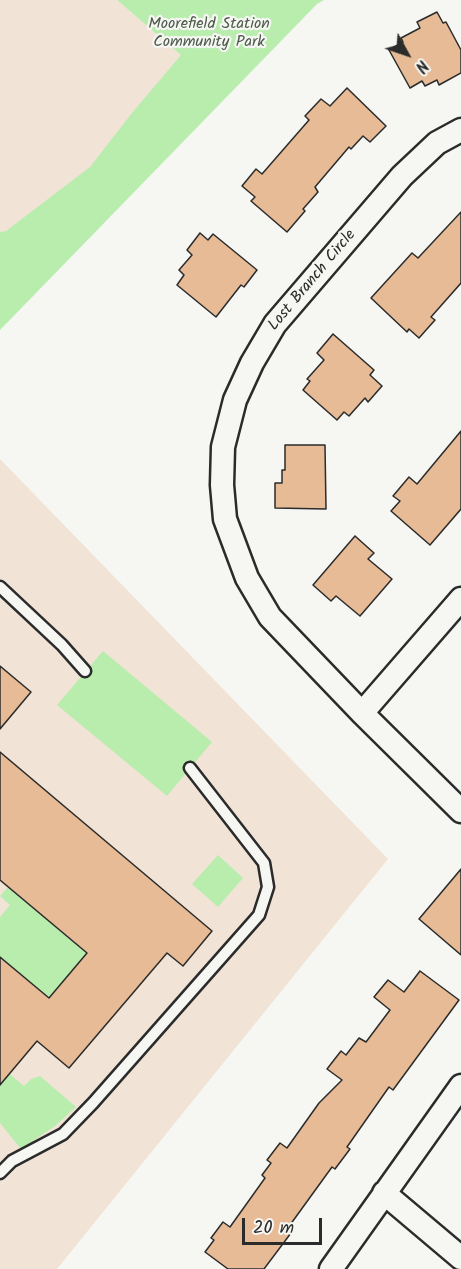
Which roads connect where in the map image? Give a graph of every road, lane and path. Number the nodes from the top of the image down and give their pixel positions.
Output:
1 (461, 130) edge
2 (0, 587) edge
3 (461, 599) edge
4 (85, 671) dead end
5 (362, 713) junction
6 (190, 768) dead end
7 (461, 811) edge
8 (461, 1086) edge
9 (0, 1173) edge
10 (384, 1192) junction
11 (461, 1258) edge
12 (331, 1269) edge

1 - 5 street, Lost Branch Circle
2 - 4 lane
3 - 5 street
5 - 7 street, Lost Branch Circle
6 - 9 lane
8 - 10 street
10 - 11 street
10 - 12 street

